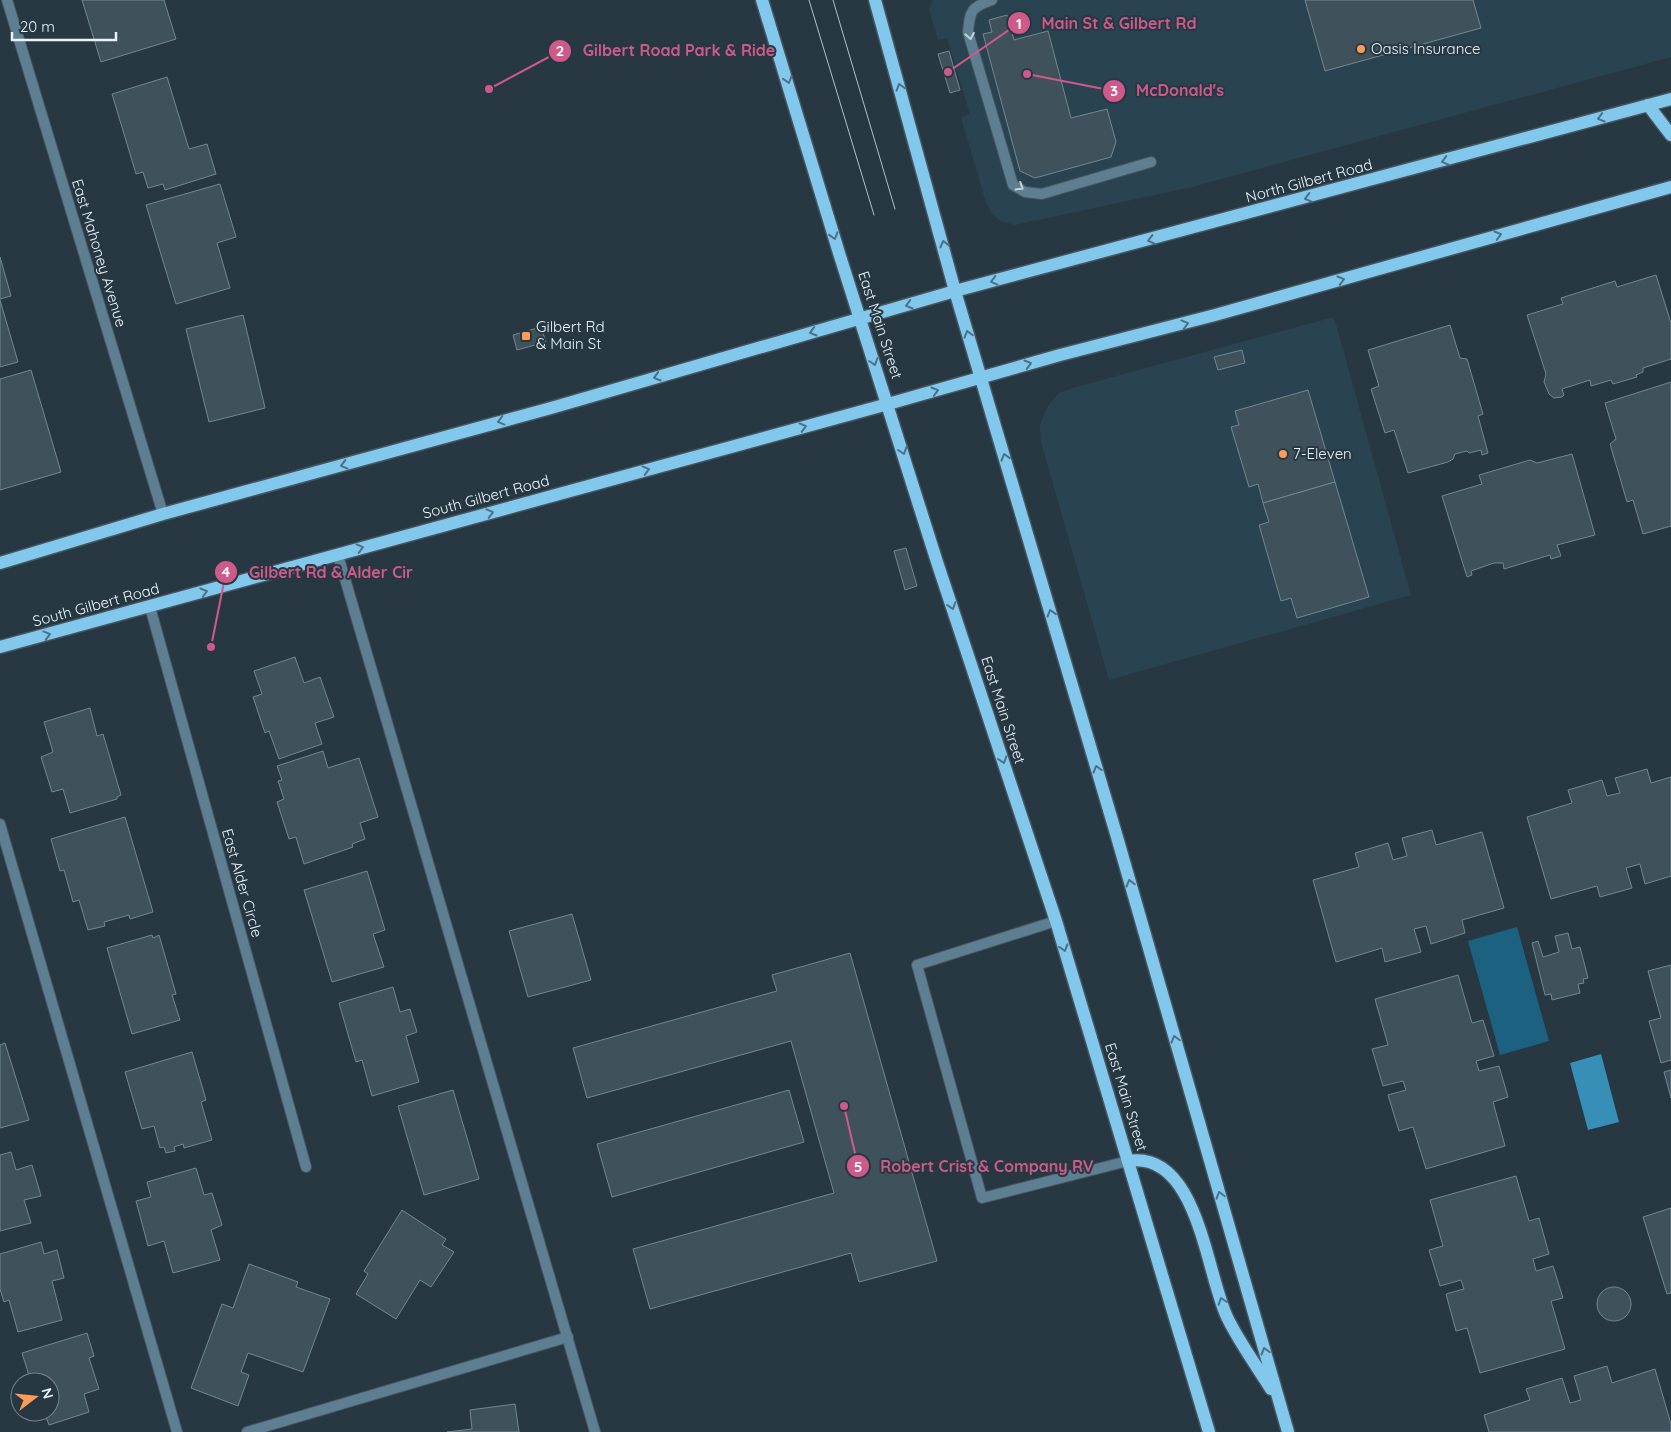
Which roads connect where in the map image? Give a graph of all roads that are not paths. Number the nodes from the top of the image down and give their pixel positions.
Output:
1 (7, 0) edge
2 (762, 0) edge
3 (876, 0) edge
4 (992, 0) edge
5 (1671, 99) edge
6 (1648, 105) junction
7 (1671, 135) edge
8 (1151, 162) dead end
9 (1671, 187) edge
10 (955, 291) junction
11 (860, 319) junction
12 (981, 378) junction
13 (888, 404) junction
14 (163, 514) junction
15 (338, 554) junction
16 (0, 563) edge
17 (150, 607) junction
18 (0, 647) edge
19 (0, 824) edge
20 (1056, 921) junction
21 (1128, 1161) junction
22 (306, 1167) dead end
23 (568, 1337) junction
24 (1280, 1404) junction
25 (177, 1432) edge
26 (247, 1432) edge
27 (595, 1432) edge
28 (1209, 1432) edge
29 (1288, 1432) edge

1 - 14 street, East Mahoney Avenue
2 -> 11 main road, East Main Street
10 -> 3 main road
4 -> 8 street
5 - 6 main road, North Gilbert Road
6 - 7 main road
6 -> 10 main road, North Gilbert Road
12 -> 9 main road
10 -> 11 main road
12 -> 10 main road
11 -> 13 main road, East Main Street
11 -> 14 main road
13 -> 12 main road, South Gilbert Road
24 -> 12 main road
15 -> 13 main road, South Gilbert Road
13 -> 20 main road, East Main Street
14 - 16 main road
17 -> 15 main road, South Gilbert Road
15 - 23 street
18 -> 17 main road, South Gilbert Road
17 - 22 street, East Alder Circle
19 - 25 street
20 -> 21 main road, East Main Street
20 - 21 street
24 -> 21 main road
21 - 28 main road, East Main Street
23 - 26 street
23 - 27 street
24 - 29 main road

